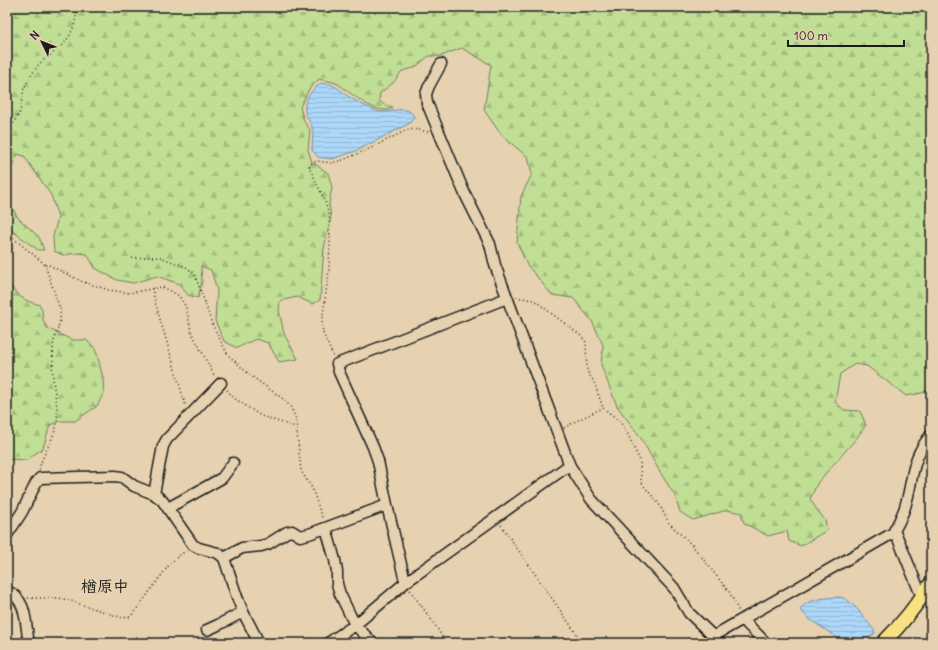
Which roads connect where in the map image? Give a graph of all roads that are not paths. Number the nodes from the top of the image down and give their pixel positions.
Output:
1 (441, 64) dead end
2 (507, 298) junction
3 (221, 383) road end
4 (931, 435) edge
5 (233, 463) dead end
6 (570, 466) junction
7 (154, 494) junction
8 (387, 505) junction
9 (168, 508) junction
10 (326, 528) junction
11 (893, 533) junction
12 (7, 535) edge
13 (224, 558) junction
14 (406, 582) junction
15 (931, 583) edge
16 (7, 591) edge
17 (924, 595) junction
18 (243, 612) junction
19 (744, 618) junction
20 (355, 625) junction
21 (207, 630) dead end
22 (710, 640) edge
23 (29, 643) edge
24 (259, 643) edge
25 (328, 643) edge
26 (373, 643) edge
27 (766, 643) edge
28 (883, 643) edge

1 - 2 street
2 - 6 street
2 - 8 street
3 - 7 street
4 - 11 street
5 - 9 street
6 - 14 street
6 - 22 street
7 - 9 street
7 - 12 street
8 - 10 street
8 - 14 street
9 - 13 street
10 - 13 street
10 - 20 street
11 - 17 street
11 - 19 street
13 - 18 street
14 - 20 street
15 - 17 main road
16 - 23 street
17 - 28 main road
18 - 21 street
18 - 24 street
19 - 22 street
19 - 27 street
20 - 25 street
20 - 26 street

